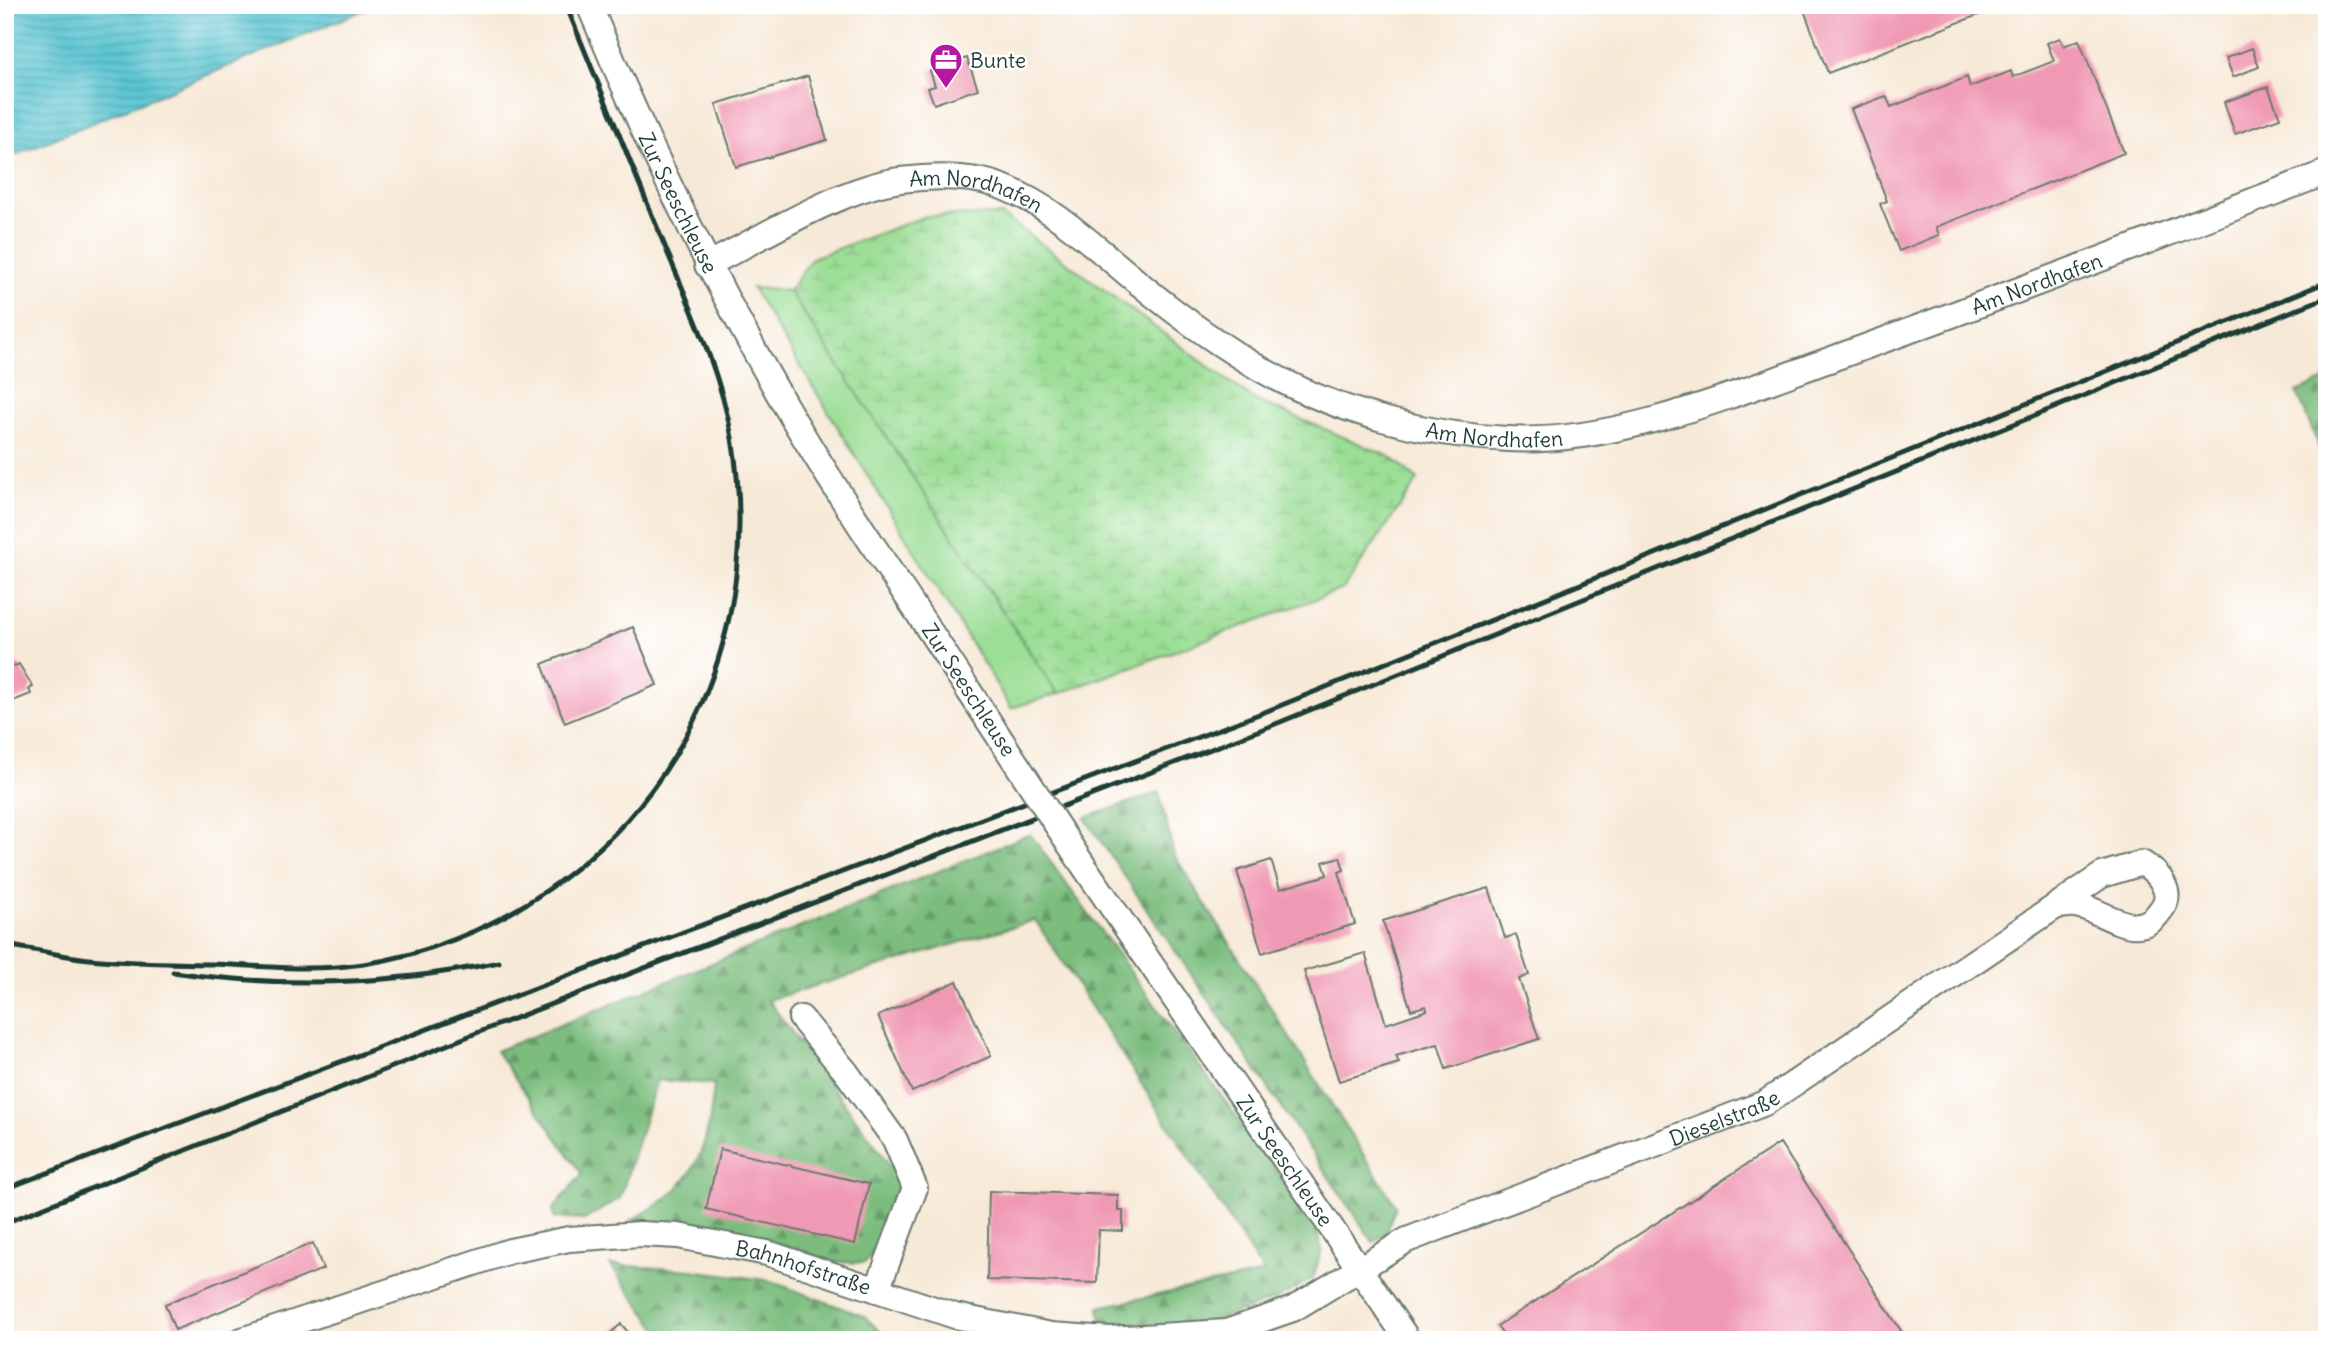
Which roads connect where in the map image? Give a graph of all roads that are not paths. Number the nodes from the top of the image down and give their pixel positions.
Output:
1 (589, 5) edge
2 (2327, 172) edge
3 (707, 265) junction
4 (2059, 906) dead end
5 (802, 1018) dead end
6 (1359, 1270) junction
7 (877, 1290) junction
8 (242, 1340) edge
9 (1408, 1340) edge

1 - 3 street, Zur Seeschleuse
2 - 3 street, Am Nordhafen
3 - 6 street, Zur Seeschleuse, bridge
4 - 6 street, Dieselstraße
5 - 7 street
6 - 7 street, Bahnhofstraße
6 - 9 street, Zur Seeschleuse
7 - 8 street, Bahnhofstraße

